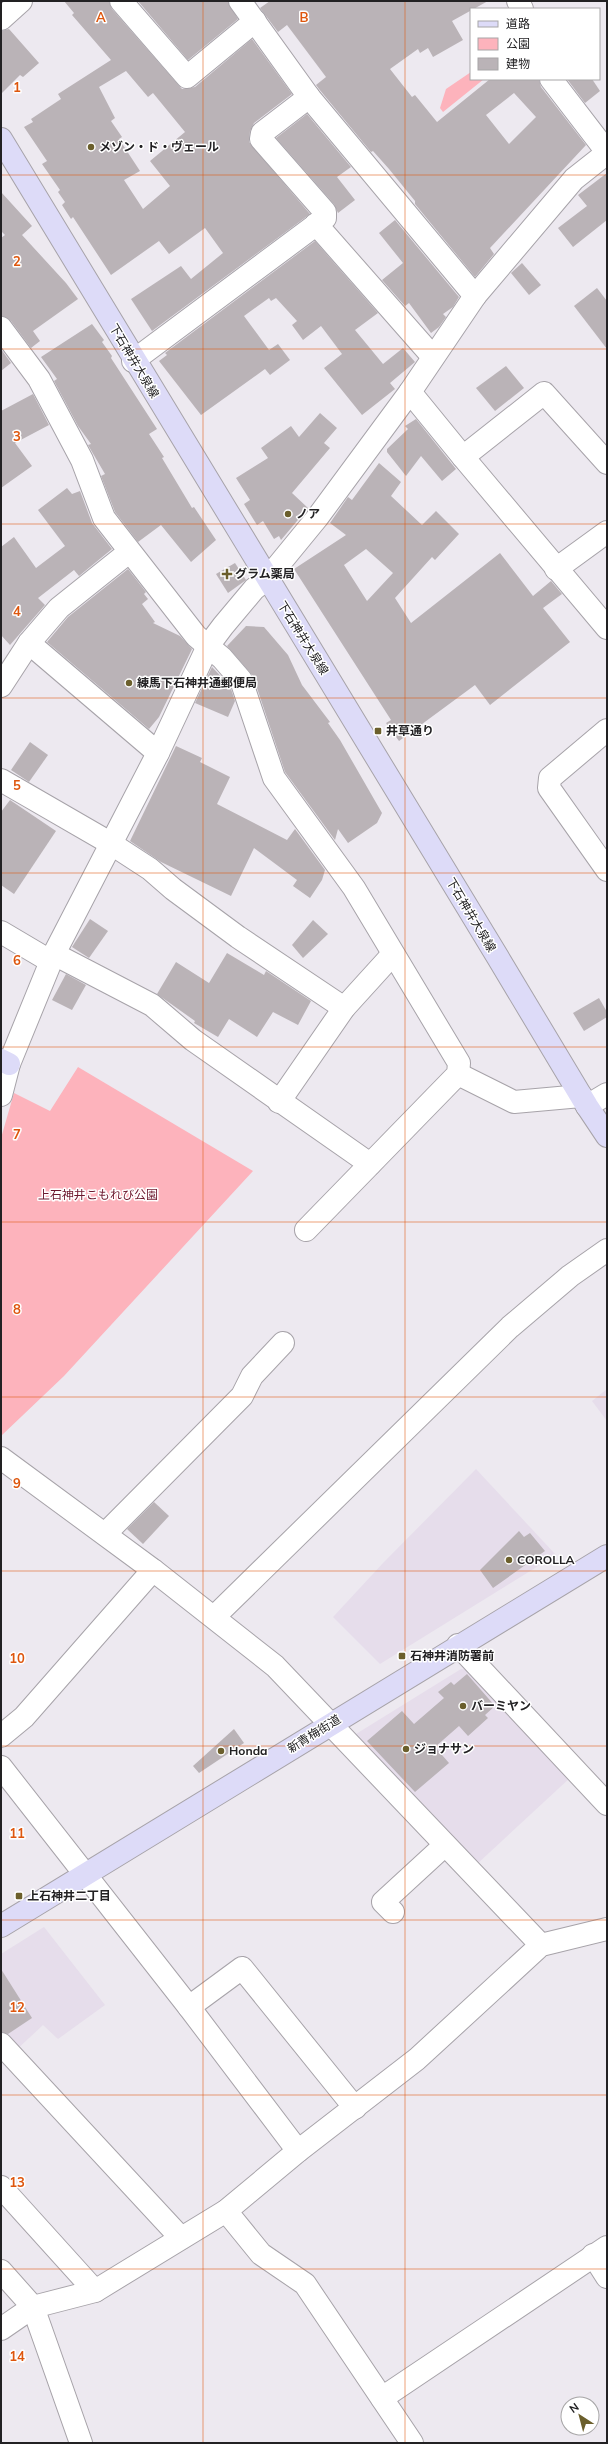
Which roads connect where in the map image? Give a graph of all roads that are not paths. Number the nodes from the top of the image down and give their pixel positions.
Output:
1 (21, 1) edge
2 (121, 1) edge
3 (249, 8) edge
4 (1, 19) edge
5 (552, 80) edge
6 (309, 98) junction
7 (1, 139) edge
8 (606, 156) edge
9 (316, 224) junction
10 (475, 296) junction
11 (1, 328) edge
12 (433, 357) junction
13 (133, 360) junction
14 (410, 392) junction
15 (463, 457) junction
16 (607, 463) edge
17 (607, 532) edge
18 (129, 552) junction
19 (556, 569) junction
20 (267, 579) junction
21 (607, 628) edge
22 (29, 643) junction
23 (208, 646) junction
24 (1, 686) edge
25 (607, 730) edge
26 (158, 753) junction
27 (1, 780) edge
28 (110, 843) junction
29 (607, 870) edge
30 (1, 932) edge
31 (392, 954) junction
32 (52, 957) junction
33 (344, 1008) junction
34 (5, 1062) edge
35 (458, 1074) junction
36 (607, 1094) edge
37 (1, 1095) edge
38 (584, 1101) junction
39 (279, 1102) junction
40 (607, 1136) edge
41 (370, 1164) junction
42 (306, 1230) dead end
43 (607, 1250) edge
44 (283, 1343) dead end
45 (1, 1458) edge
46 (105, 1534) junction
47 (607, 1556) edge
48 (153, 1570) junction
49 (214, 1617) junction
50 (458, 1645) junction
51 (332, 1723) junction
52 (1, 1736) edge
53 (1, 1767) edge
54 (607, 1804) edge
55 (445, 1845) junction
56 (85, 1875) junction
57 (393, 1912) dead end
58 (1, 1926) edge
59 (607, 1929) edge
60 (541, 1945) junction
61 (189, 2007) junction
62 (1, 2044) edge
63 (354, 2108) junction
64 (298, 2151) junction
65 (1, 2187) edge
66 (226, 2211) junction
67 (181, 2238) junction
68 (600, 2251) edge
69 (1, 2271) edge
70 (607, 2277) edge
71 (95, 2291) junction
72 (33, 2307) junction
73 (1, 2329) edge
74 (382, 2398) junction
75 (82, 2443) edge
76 (412, 2443) edge

1 - 4 street
2 - 3 street
3 - 6 street
5 - 8 street
6 - 9 street
6 - 10 street
7 - 13 main road, 下石神井大泉線
8 - 10 street
9 - 12 street
9 - 13 street
10 - 12 street
11 - 18 street
12 - 14 street
13 - 20 main road, 下石神井大泉線
14 - 15 street
14 - 20 street
15 - 16 street
15 - 19 street
17 - 19 street
18 - 22 street
18 - 23 street
19 - 21 street
20 - 23 street
20 - 38 main road, 下石神井大泉線
22 - 24 street
22 - 26 street
23 - 26 street
23 - 31 street
25 - 29 street
26 - 28 street
27 - 28 street
28 - 32 street
28 - 33 street
30 - 32 street
31 - 33 street
31 - 35 street
32 - 34 street
32 - 39 street
33 - 39 street
34 - 37 street
35 - 38 street
35 - 41 street
36 - 38 street
38 - 40 main road, 下石神井大泉線
39 - 41 street
41 - 42 street
43 - 49 street
44 - 46 street
45 - 46 street
46 - 48 street
47 - 50 main road, 新青梅街道
48 - 49 street
48 - 52 street
49 - 51 street
50 - 51 main road, 新青梅街道
50 - 54 street
51 - 55 street
51 - 56 main road, 新青梅街道
53 - 56 street
55 - 57 street
55 - 60 street
56 - 58 main road, 新青梅街道
56 - 61 street
59 - 60 street
60 - 63 street
61 - 63 street
61 - 64 street
62 - 67 street
63 - 64 street
64 - 66 street
65 - 71 street
66 - 67 street
66 - 74 street
67 - 71 street
68 - 70 street
68 - 74 street
69 - 72 street
71 - 72 street
72 - 73 street
72 - 75 street
74 - 76 street

